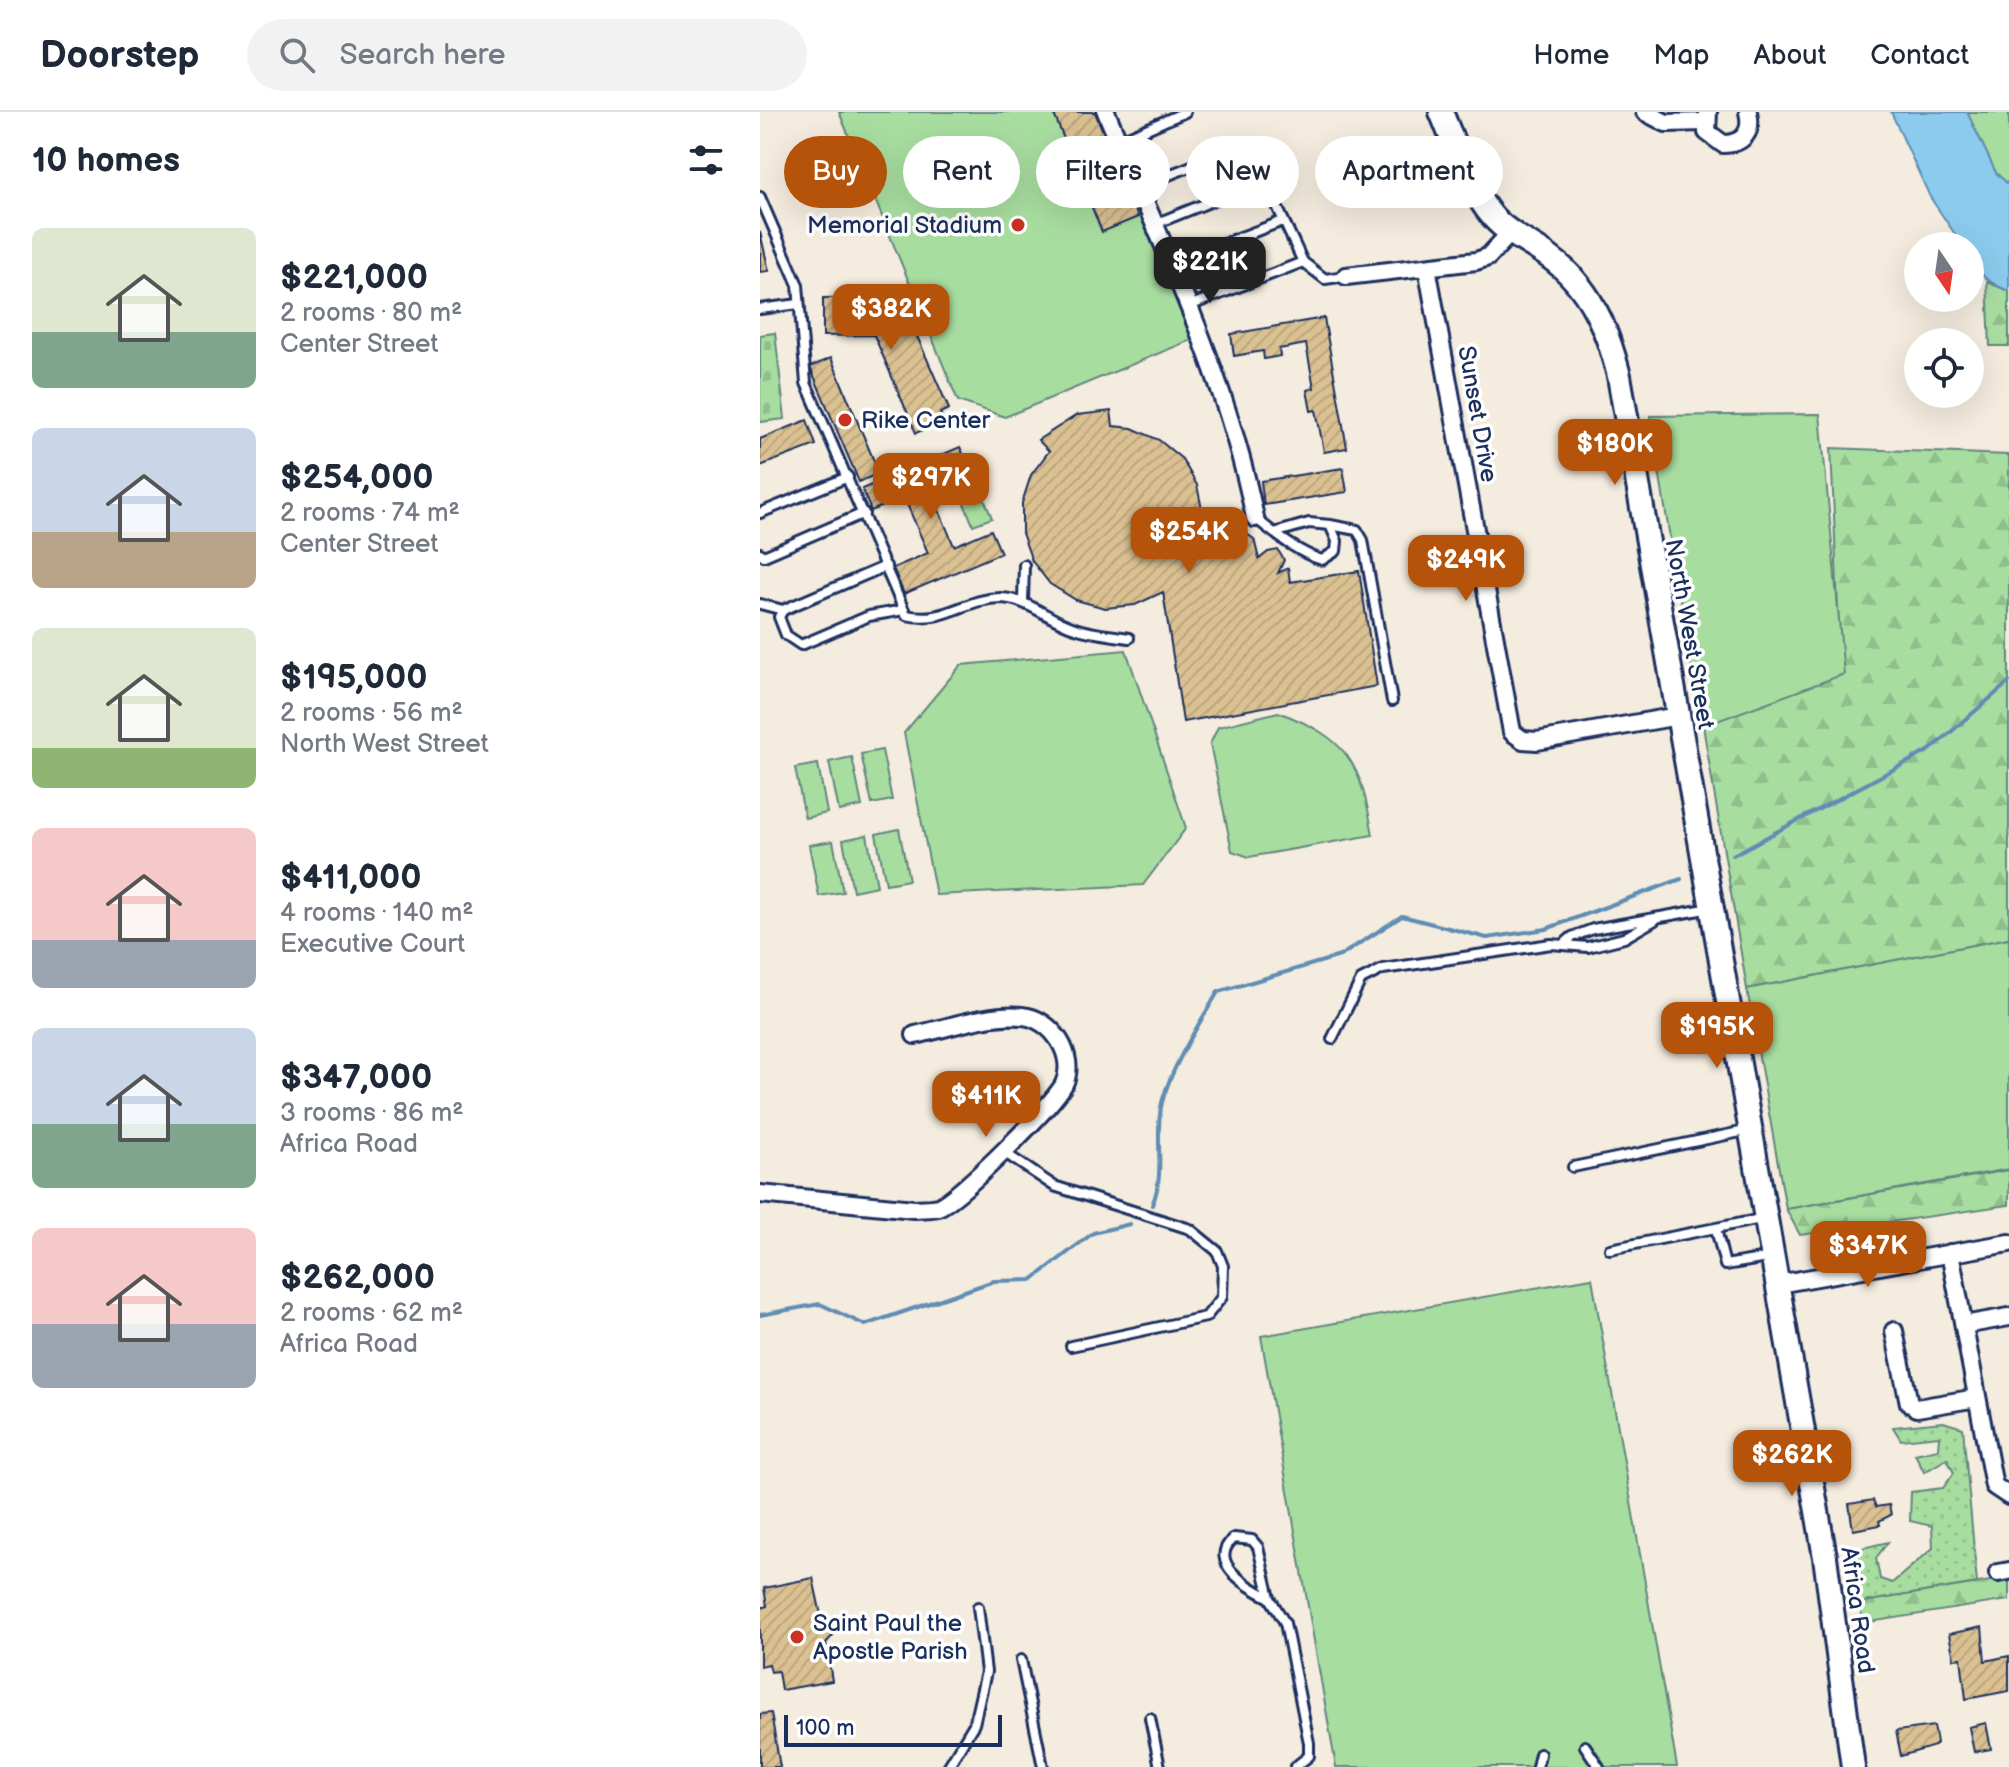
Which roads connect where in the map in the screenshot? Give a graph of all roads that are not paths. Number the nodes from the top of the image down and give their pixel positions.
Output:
1 (1106, 112) edge
2 (1185, 112) edge
3 (1441, 112) edge
4 (1645, 112) edge
5 (1748, 112) edge
6 (1706, 117) edge
7 (1116, 136) edge
8 (1131, 136) edge
9 (760, 197) edge
10 (1147, 208) edge
11 (1194, 208) edge
12 (1277, 208) edge
13 (1283, 221) junction
14 (1154, 224) junction
15 (1511, 232) junction
16 (1303, 262) junction
17 (1171, 264) junction
18 (1427, 267) junction
19 (1346, 276) joint
20 (799, 304) junction
21 (1189, 306) junction
22 (760, 309) edge
23 (848, 477) junction
24 (760, 513) edge
25 (864, 513) junction
26 (1255, 518) joint
27 (1330, 525) junction
28 (1274, 533) junction
29 (760, 553) edge
30 (1024, 565) dead end
31 (886, 566) junction
32 (1023, 601) junction
33 (760, 604) edge
34 (783, 610) junction
35 (904, 610) junction
36 (1129, 638) dead end
37 (1392, 701) dead end
38 (1678, 716) junction
39 (1712, 908) junction
40 (1655, 920) junction
41 (1564, 944) junction
42 (915, 1035) dead end
43 (1332, 1039) dead end
44 (1751, 1129) junction
45 (1002, 1151) junction
46 (1573, 1167) dead end
47 (760, 1194) edge
48 (1767, 1221) junction
49 (1716, 1229) junction
50 (2009, 1243) edge
51 (1610, 1249) dead end
52 (1950, 1253) junction
53 (1774, 1257) junction
54 (1778, 1284) junction
55 (2009, 1317) edge
56 (1964, 1325) junction
57 (1894, 1331) dead end
58 (1071, 1346) dead end
59 (1977, 1398) junction
60 (2009, 1496) edge
61 (1270, 1598) junction
62 (978, 1607) dead end
63 (1021, 1660) dead end
64 (1150, 1718) dead end
65 (1585, 1746) dead end
66 (1540, 1754) dead end
67 (948, 1767) edge
68 (1043, 1767) edge
69 (1160, 1767) edge
70 (1295, 1767) edge
71 (1537, 1767) edge
72 (1599, 1767) edge
73 (1853, 1767) edge

1 - 7 street
2 - 8 lane
3 - 15 street, North West Street
4 - 6 street
5 - 6 street
9 - 20 lane
10 - 14 street
11 - 14 lane
12 - 13 lane
13 - 16 lane
13 - 17 lane
14 - 17 street
15 - 18 street
15 - 38 street, North West Street
16 - 19 lane
16 - 21 lane
17 - 21 street
18 - 19 street
18 - 38 street, Sunset Drive
20 - 22 lane
20 - 23 lane
21 - 26 street
23 - 24 lane
23 - 25 lane
25 - 29 lane
25 - 31 lane
26 - 28 lane
27 - 28 lane
27 - 28 lane
27 - 37 lane
30 - 32 lane
31 - 34 lane
31 - 35 lane
32 - 35 lane
32 - 36 lane
33 - 34 lane
34 - 35 lane
38 - 39 street, North West Street
39 - 40 lane
39 - 44 street, North West Street
40 - 41 lane
40 - 41 lane
41 - 43 lane
42 - 45 street
44 - 46 lane
44 - 48 street, North West Street
45 - 47 street
45 - 58 lane
48 - 49 lane
48 - 53 street, Africa Road
49 - 51 lane
49 - 53 lane
50 - 52 street
52 - 54 street
52 - 56 street
53 - 54 street, Africa Road
54 - 73 street, Africa Road
55 - 56 street
56 - 59 street
57 - 59 street
59 - 60 street
61 - 61 lane
61 - 70 lane
62 - 67 lane
63 - 68 lane
64 - 69 lane
65 - 72 lane
66 - 71 lane

